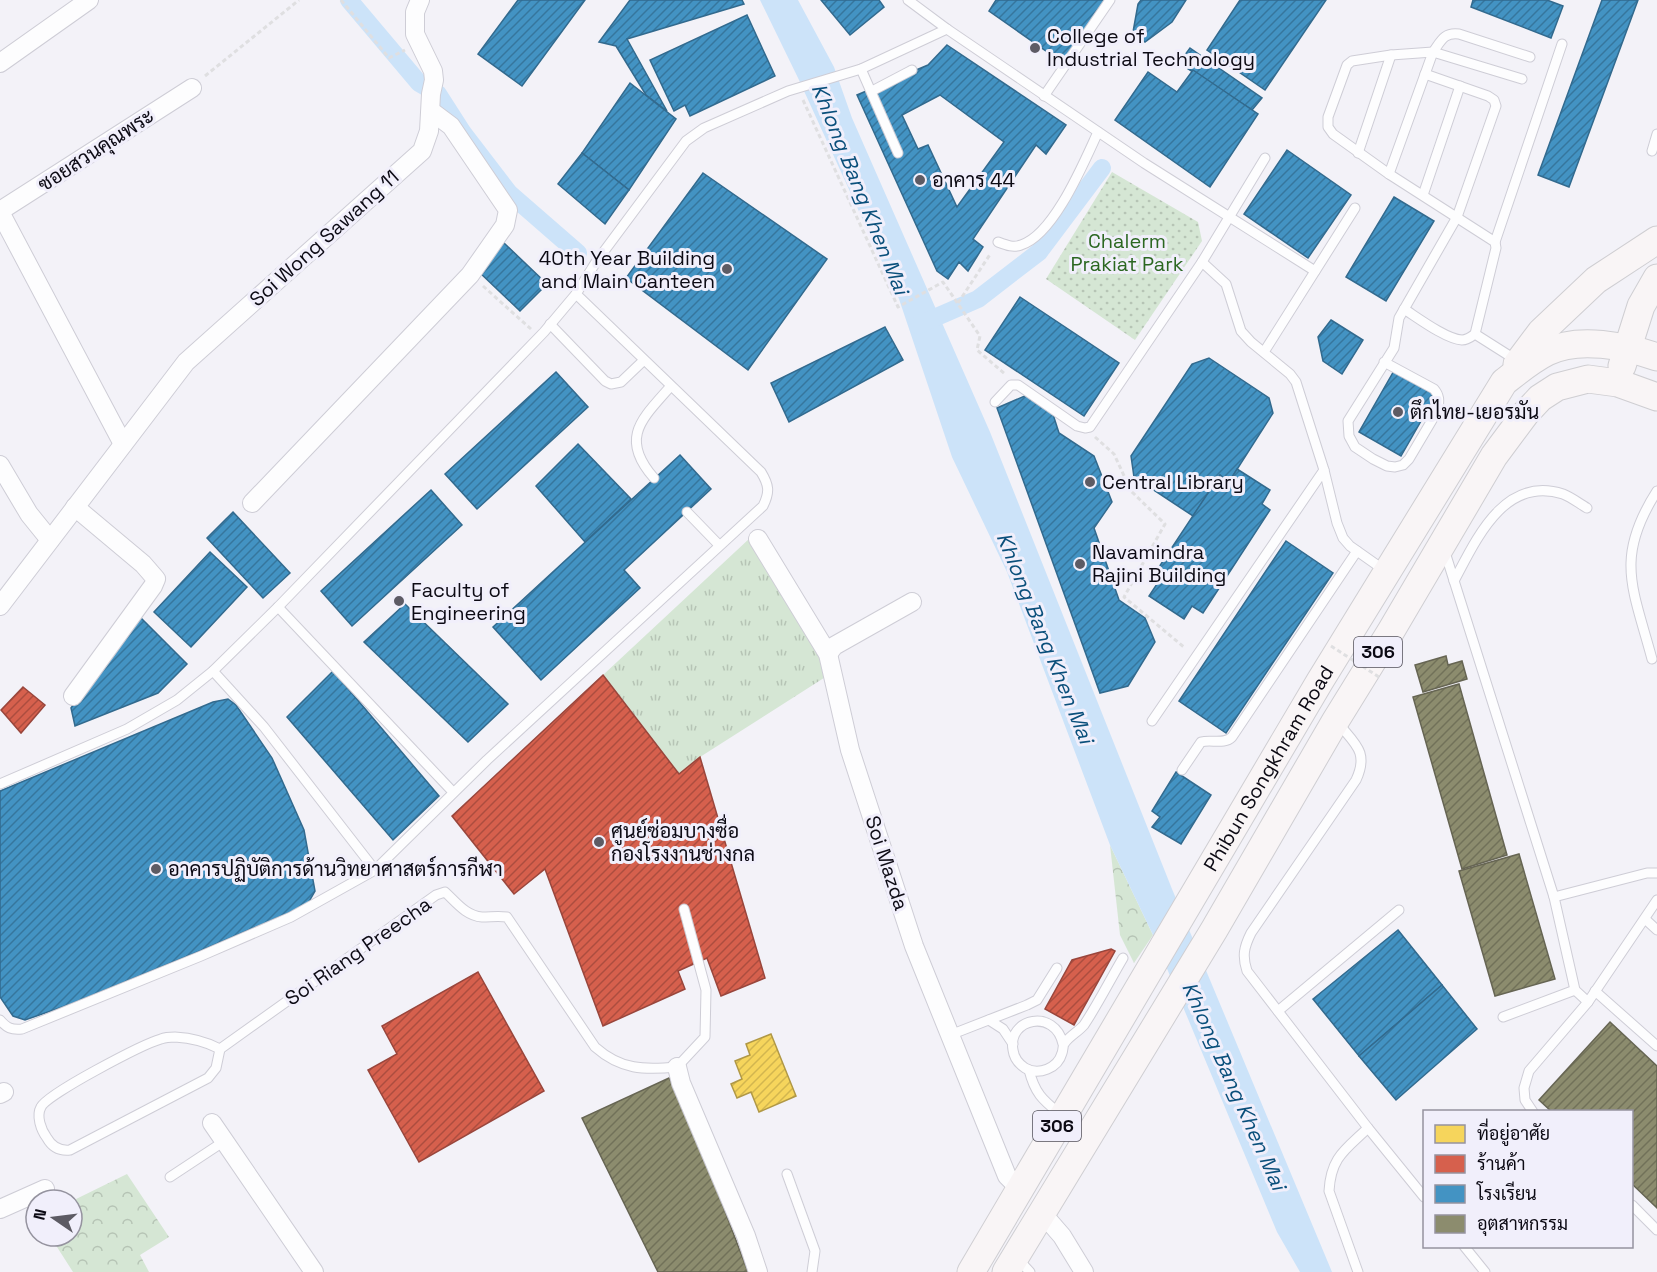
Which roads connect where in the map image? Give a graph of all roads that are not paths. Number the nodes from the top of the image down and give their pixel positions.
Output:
1 (89, 0) edge
2 (420, 0) edge
3 (908, 0) edge
4 (1110, 0) edge
5 (947, 29) junction
6 (1563, 44) dead end
7 (1433, 52) junction
8 (1391, 55) junction
9 (1530, 57) dead end
10 (0, 63) edge
11 (861, 69) junction
12 (912, 70) dead end
13 (1425, 74) junction
14 (1522, 79) dead end
15 (197, 83) road end
16 (1460, 86) junction
17 (872, 91) junction
18 (432, 95) junction
19 (1044, 96) junction
20 (1098, 132) junction
21 (1657, 135) edge
22 (1652, 151) dead end
23 (898, 153) dead end
24 (1358, 153) junction
25 (1265, 158) dead end
26 (1389, 174) junction
27 (1423, 195) junction
28 (1355, 208) dead end
29 (0, 211) edge
30 (1229, 217) junction
31 (1457, 217) junction
32 (1657, 240) edge
33 (998, 242) road end
34 (1495, 242) junction
35 (1202, 262) junction
36 (1315, 271) junction
37 (1657, 278) edge
38 (576, 294) junction
39 (1404, 309) junction
40 (550, 324) junction
41 (1475, 334) junction
42 (1626, 349) junction
43 (1264, 352) junction
44 (1657, 357) edge
45 (643, 361) junction
46 (1384, 362) junction
47 (1511, 372) junction
48 (1618, 383) junction
49 (670, 387) junction
50 (1656, 393) edge
51 (995, 402) dead end
52 (123, 444) junction
53 (0, 465) edge
54 (1324, 470) junction
55 (654, 478) dead end
56 (1657, 491) edge
57 (252, 503) dead end
58 (75, 507) junction
59 (1587, 508) dead end
60 (687, 512) dead end
61 (758, 539) dead end
62 (50, 540) junction
63 (1443, 544) junction
64 (719, 545) junction
65 (1357, 551) junction
66 (1387, 572) junction
67 (1454, 581) junction
68 (912, 602) dead end
69 (0, 606) edge
70 (278, 606) junction
71 (828, 654) junction
72 (1652, 658) dead end
73 (213, 671) junction
74 (72, 696) dead end
75 (1336, 720) junction
76 (1152, 721) dead end
77 (1182, 770) dead end
78 (0, 784) edge
79 (453, 792) junction
80 (375, 870) junction
81 (1657, 873) edge
82 (1554, 897) junction
83 (1657, 900) edge
84 (684, 909) dead end
85 (1399, 910) dead end
86 (1645, 919) junction
87 (1657, 930) edge
88 (1123, 958) dead end
89 (1057, 968) dead end
90 (1575, 990) junction
91 (1595, 991) junction
92 (1037, 1000) junction
93 (1588, 1002) junction
94 (1278, 1011) junction
95 (1503, 1017) dead end
96 (0, 1020) edge
97 (989, 1020) junction
98 (1044, 1021) junction
99 (950, 1035) junction
100 (1012, 1044) junction
101 (1063, 1044) junction
102 (1657, 1046) edge
103 (220, 1049) junction
104 (677, 1067) junction
105 (1029, 1070) junction
106 (1532, 1110) edge
107 (1063, 1116) junction
108 (212, 1124) dead end
109 (1368, 1128) junction
110 (223, 1142) junction
111 (788, 1174) dead end
112 (170, 1178) dead end
113 (1021, 1186) junction
114 (1423, 1195) edge
115 (24, 1198) edge
116 (1633, 1206) edge
117 (0, 1209) edge
118 (1042, 1213) junction
119 (1657, 1230) edge
120 (1466, 1248) edge
121 (1017, 1267) edge
122 (314, 1272) edge
123 (758, 1272) edge
124 (812, 1272) edge
125 (971, 1272) edge
126 (1084, 1272) edge
127 (1358, 1272) edge
128 (1485, 1272) edge

1 - 10 street
2 - 18 street, Soi Wong Sawang 11
3 - 5 lane
4 - 19 lane
5 - 11 lane
5 - 19 lane
6 - 34 lane
7 - 8 lane
7 - 9 lane
7 - 13 lane
7 - 14 lane
8 - 24 lane
8 - 24 lane
11 - 17 lane
11 - 38 lane
12 - 17 lane
13 - 16 lane
13 - 26 lane
15 - 29 street, ซอยสวนคุณพระ
16 - 27 lane
16 - 31 lane
17 - 23 lane
18 - 52 street, Soi Wong Sawang 11
18 - 57 street
19 - 20 lane
20 - 30 lane
20 - 33 lane
21 - 22 lane
24 - 26 lane
25 - 30 lane
26 - 27 lane
27 - 31 lane
28 - 36 lane
29 - 52 street
30 - 35 lane
30 - 36 lane
31 - 34 lane
31 - 39 lane
32 - 47 main road
34 - 41 lane
35 - 43 lane
35 - 51 lane
36 - 43 lane
37 - 42 main road
38 - 40 lane
38 - 45 lane
39 - 41 lane
39 - 46 lane
40 - 45 lane
40 - 70 lane
41 - 47 lane
42 - 44 main road, Phibun Songkhram Road
42 - 47 main road, Phibun Songkhram Road / 306
42 - 48 main road
43 - 54 lane
45 - 49 lane
46 - 46 lane
47 - 66 main road, Phibun Songkhram Road / 306
48 - 50 main road, Phibun Songkhram Road
48 - 63 main road, Phibun Songkhram Road / 306
49 - 55 lane
49 - 64 lane
52 - 58 street, Soi Wong Sawang 11
53 - 62 street
54 - 65 lane
54 - 76 lane
56 - 72 lane
58 - 62 street, Soi Wong Sawang 11
58 - 74 street
59 - 67 lane
60 - 64 lane
61 - 71 street, Soi Mazda
62 - 69 street, Soi Wong Sawang 11
63 - 67 lane
63 - 75 main road, Phibun Songkhram Road / 306
64 - 79 lane
65 - 66 lane
65 - 77 lane
66 - 107 main road, Phibun Songkhram Road / 306
67 - 82 lane
68 - 71 street
70 - 73 lane
70 - 79 lane
71 - 99 street, Soi Mazda
73 - 78 lane
73 - 80 lane
75 - 94 lane
75 - 118 main road, Phibun Songkhram Road / 306
79 - 80 lane
80 - 96 lane
81 - 82 lane
82 - 90 lane
83 - 86 lane
84 - 104 lane
85 - 94 lane
86 - 87 lane
86 - 91 lane
88 - 101 lane
89 - 92 lane
90 - 93 lane
90 - 95 lane
91 - 93 lane
91 - 102 lane
92 - 97 lane
92 - 98 lane
93 - 106 lane
94 - 109 lane
97 - 99 lane
97 - 100 lane
98 - 100 lane
98 - 101 lane
99 - 113 street, Soi Mazda
100 - 105 lane
101 - 105 lane
103 - 103 lane
103 - 104 lane, Soi Riang Preecha
104 - 123 street
105 - 107 lane
107 - 113 main road, Phibun Songkhram Road / 306
108 - 110 street
109 - 114 lane
109 - 127 lane
110 - 112 lane
110 - 122 street
111 - 124 lane
113 - 125 main road, Phibun Songkhram Road / 306
115 - 117 street
116 - 119 lane
118 - 121 main road, Phibun Songkhram Road / 306
118 - 126 street
120 - 128 lane

